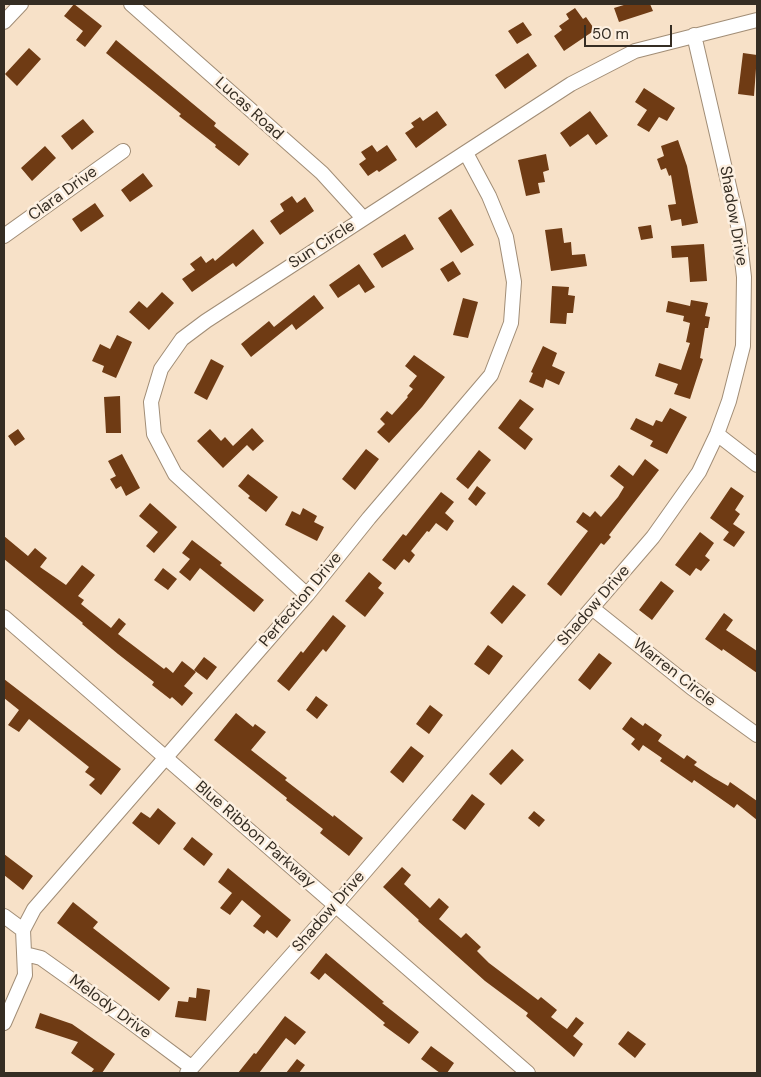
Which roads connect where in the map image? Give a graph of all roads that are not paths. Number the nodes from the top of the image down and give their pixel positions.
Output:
1 (21, 4) edge
2 (131, 4) edge
3 (757, 20) edge
4 (4, 22) edge
5 (694, 35) junction
6 (123, 151) dead end
7 (466, 154) junction
8 (363, 218) junction
9 (4, 236) edge
10 (717, 434) junction
11 (757, 465) edge
12 (307, 595) junction
13 (592, 608) junction
14 (4, 617) edge
15 (757, 735) edge
16 (165, 758) junction
17 (336, 905) junction
18 (4, 916) edge
19 (23, 930) junction
20 (25, 954) junction
21 (4, 1023) edge
22 (189, 1070) edge
23 (528, 1073) edge

1 - 4 street
2 - 8 street, Lucas Road
3 - 5 street, Sun Circle
5 - 7 street, Sun Circle
5 - 10 street, Shadow Drive
6 - 9 street, Clara Drive
7 - 8 street, Sun Circle
7 - 12 street, Perfection Drive
8 - 12 street, Sun Circle
10 - 11 street
10 - 13 street, Shadow Drive
12 - 16 street, Perfection Drive
13 - 15 street, Warren Circle
13 - 17 street, Shadow Drive
14 - 16 street, Blue Ribbon Parkway
16 - 17 street, Blue Ribbon Parkway
16 - 19 street, Perfection Drive
17 - 22 street, Shadow Drive
17 - 23 street, Blue Ribbon Parkway
18 - 19 street
19 - 20 street
20 - 21 street
20 - 22 street, Melody Drive

